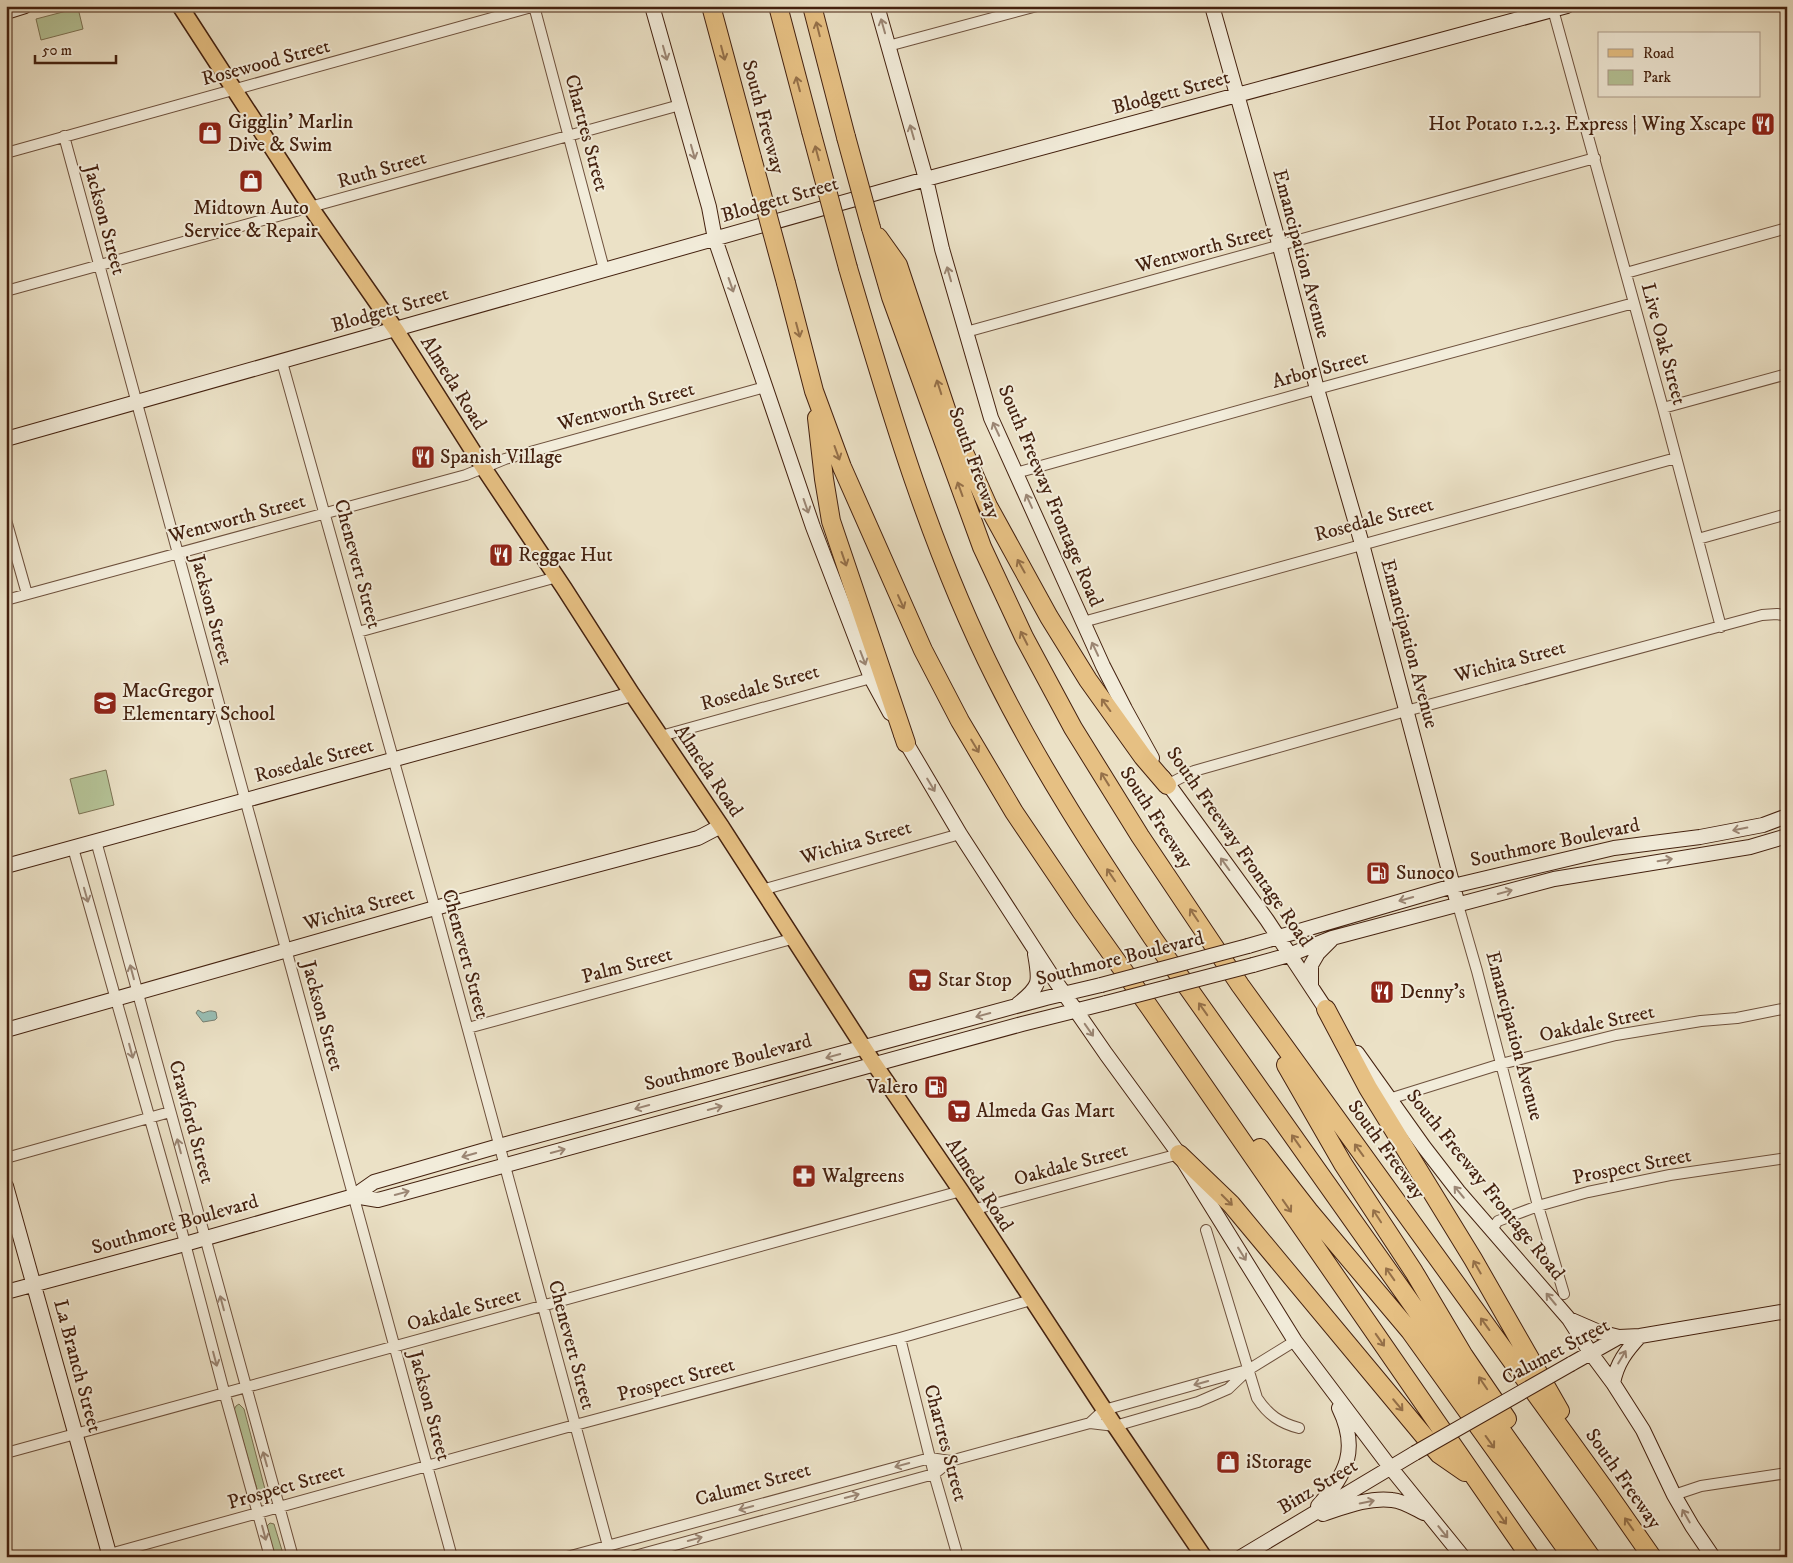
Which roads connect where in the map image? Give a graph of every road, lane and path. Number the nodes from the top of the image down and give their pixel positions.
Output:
1 (25, 6) edge
2 (180, 6) edge
3 (534, 6) edge
4 (652, 6) edge
5 (710, 6) edge
6 (778, 6) edge
7 (812, 6) edge
8 (877, 6) edge
9 (1037, 6) edge
10 (1212, 6) edge
11 (1567, 6) edge
12 (1553, 8) edge
13 (6, 12) edge
14 (888, 46) junction
15 (234, 90) junction
16 (1237, 96) junction
17 (680, 105) junction
18 (568, 135) junction
19 (64, 136) junction
20 (6, 153) edge
21 (1595, 158) junction
22 (926, 179) junction
23 (311, 208) junction
24 (1787, 228) edge
25 (715, 239) junction
26 (1280, 246) junction
27 (98, 265) junction
28 (890, 267) junction
29 (604, 269) junction
30 (1626, 273) junction
31 (6, 291) edge
32 (1634, 303) junction
33 (396, 330) junction
34 (966, 332) junction
35 (282, 362) junction
36 (1787, 374) edge
37 (765, 387) junction
38 (1317, 389) junction
39 (814, 390) junction
40 (136, 403) junction
41 (1663, 408) junction
42 (6, 439) edge
43 (1676, 458) junction
44 (483, 467) junction
45 (1016, 473) junction
46 (325, 513) junction
47 (1787, 514) edge
48 (6, 520) edge
49 (1698, 539) junction
50 (1362, 544) junction
51 (178, 553) junction
52 (557, 577) junction
53 (27, 594) junction
54 (6, 599) edge
55 (1787, 616) edge
56 (1083, 622) junction
57 (1721, 626) junction
58 (358, 632) junction
59 (871, 678) junction
60 (632, 694) junction
61 (1406, 710) junction
62 (661, 736) junction
63 (906, 743) junction
64 (393, 760) junction
65 (1167, 785) junction
66 (245, 800) junction
67 (1787, 816) edge
68 (721, 826) junction
69 (960, 834) junction
70 (1787, 836) edge
71 (1700, 837) junction
72 (96, 841) junction
73 (73, 848) junction
74 (1703, 854) junction
75 (6, 866) edge
76 (1453, 886) junction
77 (762, 890) junction
78 (1458, 905) junction
79 (435, 908) junction
80 (1278, 937) junction
81 (795, 938) junction
82 (1332, 938) junction
83 (1033, 946) junction
84 (286, 950) junction
85 (1289, 955) junction
86 (1240, 985) junction
87 (1311, 987) junction
88 (138, 993) junction
89 (1065, 995) junction
90 (116, 999) junction
91 (1016, 1006) junction
92 (1150, 1008) junction
93 (1787, 1008) edge
94 (1326, 1009) junction
95 (1075, 1010) junction
96 (468, 1028) junction
97 (6, 1030) edge
98 (864, 1047) junction
99 (1501, 1064) junction
100 (875, 1065) junction
101 (753, 1077) junction
102 (759, 1096) junction
103 (1389, 1099) junction
104 (170, 1112) junction
105 (149, 1118) junction
106 (499, 1146) junction
107 (1179, 1154) junction
108 (6, 1158) edge
109 (1787, 1158) edge
110 (505, 1166) junction
111 (6, 1186) edge
112 (960, 1191) junction
113 (354, 1196) junction
114 (1538, 1206) junction
115 (972, 1210) junction
116 (1492, 1228) junction
117 (1206, 1230) dead end
118 (204, 1238) junction
119 (185, 1244) junction
120 (34, 1285) junction
121 (6, 1292) edge
122 (1564, 1294) dead end
123 (1031, 1300) junction
124 (542, 1306) junction
125 (1787, 1311) edge
126 (1569, 1319) junction
127 (1640, 1336) junction
128 (900, 1338) junction
129 (1619, 1338) junction
130 (1295, 1341) junction
131 (394, 1347) junction
132 (1590, 1352) junction
133 (1248, 1370) junction
134 (1327, 1383) junction
135 (1613, 1383) junction
136 (246, 1388) junction
137 (224, 1394) junction
138 (1104, 1410) junction
139 (1090, 1423) junction
140 (574, 1425) junction
141 (1114, 1426) junction
142 (1299, 1428) dead end
143 (75, 1434) junction
144 (6, 1453) edge
145 (1415, 1453) joint
146 (930, 1458) junction
147 (950, 1462) junction
148 (427, 1466) junction
149 (1390, 1467) junction
150 (1787, 1473) edge
151 (934, 1474) junction
152 (1475, 1478) junction
153 (1606, 1491) junction
154 (1674, 1495) junction
155 (279, 1508) junction
156 (258, 1513) junction
157 (1430, 1515) junction
158 (1306, 1517) junction
159 (608, 1546) junction
160 (106, 1556) edge
161 (270, 1557) edge
162 (293, 1557) edge
163 (452, 1557) edge
164 (567, 1557) edge
165 (610, 1557) edge
166 (631, 1557) edge
167 (958, 1557) edge
168 (1204, 1557) edge
169 (1241, 1557) edge
170 (1463, 1557) edge
171 (1530, 1557) edge
172 (1572, 1557) edge
173 (1592, 1557) edge
174 (1652, 1557) edge
175 (1713, 1557) edge

1 - 13 main road
2 - 15 main road, Almeda Road
3 - 15 street, Rosewood Street
3 - 18 street, Chartres Street
4 -> 17 main road
5 -> 39 highway, South Freeway, bridge
173 -> 6 highway, bridge
28 -> 7 highway, South Freeway, bridge
14 -> 8 main road, South Freeway Frontage Road
9 - 14 street
10 - 16 main road, Emancipation Avenue
11 - 12 main road, Blodgett Street
12 - 16 main road, Blodgett Street
12 - 21 street, Live Oak Street
22 -> 14 main road, South Freeway Frontage Road
15 - 19 street, Rosewood Street
15 - 23 main road, Almeda Road
16 - 22 main road, Blodgett Street
16 - 26 main road, Emancipation Avenue
17 - 18 street, Ruth Street
17 -> 25 main road
18 - 23 street, Ruth Street
18 - 29 street, Chartres Street
19 - 20 street, Rosewood Street
19 - 27 street, Jackson Street
21 - 26 street, Wentworth Street
21 - 30 street, Live Oak Street
22 - 25 main road, Blodgett Street
34 -> 22 main road, South Freeway Frontage Road
23 - 27 street, Ruth Street
23 - 33 main road, Almeda Road
24 - 30 street
25 - 29 main road, Blodgett Street
25 -> 37 main road
26 - 34 street, Wentworth Street
26 - 38 main road, Emancipation Avenue
27 - 31 street, Ruth Street
27 - 40 street, Jackson Street
65 -> 28 highway
86 -> 28 highway, South Freeway
29 - 33 main road, Blodgett Street
30 - 32 street, Live Oak Street
32 - 38 street, Arbor Street
32 - 41 street, Live Oak Street
33 - 35 main road, Blodgett Street
33 - 44 main road, Almeda Road
45 -> 34 main road, South Freeway Frontage Road
35 - 40 main road, Blodgett Street
35 - 46 street, Chenevert Street
36 - 41 street
37 - 44 street, Wentworth Street
37 -> 59 main road
38 - 45 street, Arbor Street
38 - 50 main road, Emancipation Avenue
39 -> 63 highway
39 -> 92 highway, South Freeway
40 - 42 main road, Blodgett Street
40 - 51 street, Jackson Street
41 - 43 street, Live Oak Street
43 - 49 street, Live Oak Street
43 - 50 street, Rosedale Street
44 - 46 street, Wentworth Street
44 - 52 main road, Almeda Road
56 -> 45 main road, South Freeway Frontage Road
46 - 51 street, Wentworth Street
46 - 58 street, Chenevert Street
47 - 49 street
48 - 53 street
49 - 57 street, Live Oak Street
50 - 56 street, Rosedale Street
50 - 61 main road, Emancipation Avenue
51 - 53 street, Wentworth Street
51 - 66 street, Jackson Street
52 - 58 street
52 - 60 main road, Almeda Road
53 - 54 street, Wentworth Street
55 - 57 street
65 -> 56 main road, South Freeway Frontage Road
57 - 61 street, Wichita Street
58 - 64 street, Chenevert Street
59 - 62 street, Rosedale Street
59 - 63 main road
60 - 62 main road, Almeda Road
60 - 64 main road, Rosedale Street
61 - 65 street, Wichita Street
61 - 76 main road, Emancipation Avenue
62 - 68 main road, Almeda Road
63 -> 69 main road
64 - 66 main road, Rosedale Street
64 - 79 street, Chenevert Street
80 -> 65 main road, South Freeway Frontage Road
66 - 72 main road, Rosedale Street
66 - 84 street, Jackson Street
67 -> 71 main road, Southmore Boulevard
68 - 77 main road, Almeda Road
68 - 79 main road, Wichita Street
69 - 77 street, Wichita Street
69 - 83 main road
70 - 74 main road, Southmore Boulevard
71 - 74 main road
71 - 76 main road, Southmore Boulevard
72 - 73 main road, Rosedale Street
88 -> 72 street, Crawford Street
73 - 75 main road, Rosedale Street
73 -> 90 street, Crawford Street
78 -> 74 main road, Southmore Boulevard
76 - 78 main road, Emancipation Avenue
76 -> 80 main road, Southmore Boulevard
77 - 81 main road, Almeda Road
78 - 82 main road, Southmore Boulevard
78 - 99 street, Emancipation Avenue
79 - 84 main road, Wichita Street
79 - 96 street, Chenevert Street
80 - 85 main road, South Freeway Frontage Road
80 - 89 main road, Southmore Boulevard, bridge
81 - 96 street, Palm Street
81 - 98 main road, Almeda Road
82 - 85 main road, Southmore Boulevard
82 - 87 main road
83 - 89 main road
83 - 91 main road
84 - 88 main road, Wichita Street
84 - 113 street, Jackson Street
85 - 87 main road, South Freeway Frontage Road
85 - 95 main road, Southmore Boulevard, bridge
153 -> 86 highway, South Freeway
173 -> 86 highway
87 - 94 main road, South Freeway Frontage Road
88 - 90 main road, Wichita Street
88 - 104 street, Crawford Street
89 - 91 main road, Southmore Boulevard
89 - 95 main road
90 - 97 main road, Wichita Street
90 -> 105 street, Crawford Street
91 -> 98 main road, Southmore Boulevard
92 -> 152 highway, South Freeway
92 -> 172 highway
93 - 99 street, Oakdale Street
94 - 103 main road, South Freeway Frontage Road
153 -> 94 highway
95 - 100 main road, Southmore Boulevard
95 -> 107 main road
96 - 106 street, Chenevert Street
98 - 100 main road, Almeda Road
98 -> 101 main road, Southmore Boulevard
99 - 103 street, Oakdale Street
99 - 114 street, Emancipation Avenue
100 - 102 main road, Southmore Boulevard
100 - 112 main road, Almeda Road
101 - 102 main road
101 -> 106 main road, Southmore Boulevard
110 -> 102 main road, Southmore Boulevard
116 -> 103 main road, South Freeway Frontage Road
104 - 105 street
118 -> 104 street, Crawford Street
105 - 108 street
105 - 119 street, Crawford Street
106 - 110 street, Chenevert Street
106 -> 113 main road, Southmore Boulevard
107 - 115 street, Oakdale Street
107 -> 130 main road
107 -> 152 highway
109 - 114 street, Prospect Street
113 -> 110 main road, Southmore Boulevard
110 - 124 street, Chenevert Street
111 - 120 main road, La Branch Street
112 - 115 main road, Almeda Road
112 - 124 street, Oakdale Street
113 - 118 main road, Southmore Boulevard
113 - 131 street, Jackson Street
114 - 116 street, Prospect Street
114 - 122 street, Emancipation Avenue
115 - 123 main road, Almeda Road
126 -> 116 main road, South Freeway Frontage Road
117 - 133 street
118 - 119 main road, Southmore Boulevard
136 -> 118 street, Crawford Street
119 - 120 main road, Southmore Boulevard
119 -> 137 street, Crawford Street
120 - 121 main road, Southmore Boulevard
120 - 143 main road, La Branch Street
123 - 128 street, Prospect Street
123 - 138 main road, Almeda Road
124 - 131 street, Oakdale Street
124 - 140 street, Chenevert Street
125 - 127 main road, Calumet Street
126 - 129 main road
126 - 132 main road, South Freeway Frontage Road
127 - 129 main road, Calumet Street
135 -> 127 main road
128 - 140 street, Prospect Street
128 - 146 street, Chartres Street
129 - 132 main road, Calumet Street
130 - 133 street
130 - 134 main road
131 - 136 street, Oakdale Street
131 - 148 street, Jackson Street
132 - 135 main road, South Freeway Frontage Road
132 - 145 main road, Calumet Street, bridge
133 -> 138 street
133 - 141 street
133 - 142 street
134 - 149 main road
134 - 158 main road
135 - 154 main road, South Freeway Frontage Road
136 - 137 street, Oakdale Street
155 -> 136 street, Crawford Street
137 - 143 street, Oakdale Street
137 - 156 street, Crawford Street
138 - 139 street, Calumet Street
138 - 141 main road, Almeda Road
139 - 141 street, Calumet Street
139 - 147 street, Calumet Street
140 - 148 street, Prospect Street
140 - 159 street, Chenevert Street
141 - 168 main road, Almeda Road
143 - 144 street, Oakdale Street
143 - 160 main road, La Branch Street
145 - 149 main road, Binz Street
146 - 147 street, Calumet Street
146 - 151 street, Chartres Street
146 -> 159 street, Calumet Street
147 - 151 street, Calumet Street
148 - 155 street, Prospect Street
148 - 163 street, Jackson Street
149 - 157 main road
149 - 158 main road, Binz Street
150 - 154 street
166 -> 151 street, Calumet Street
151 - 167 street, Chartres Street
152 -> 171 highway, South Freeway
174 -> 153 highway, South Freeway
175 -> 154 main road, South Freeway Frontage Road
155 - 156 street, Prospect Street
155 - 162 street, Crawford Street
156 - 160 street, Prospect Street
156 -> 161 street, Crawford Street
158 -> 157 main road
157 -> 170 main road
158 - 169 main road, Binz Street
159 - 164 street, Calumet Street
159 - 165 street, Chenevert Street

